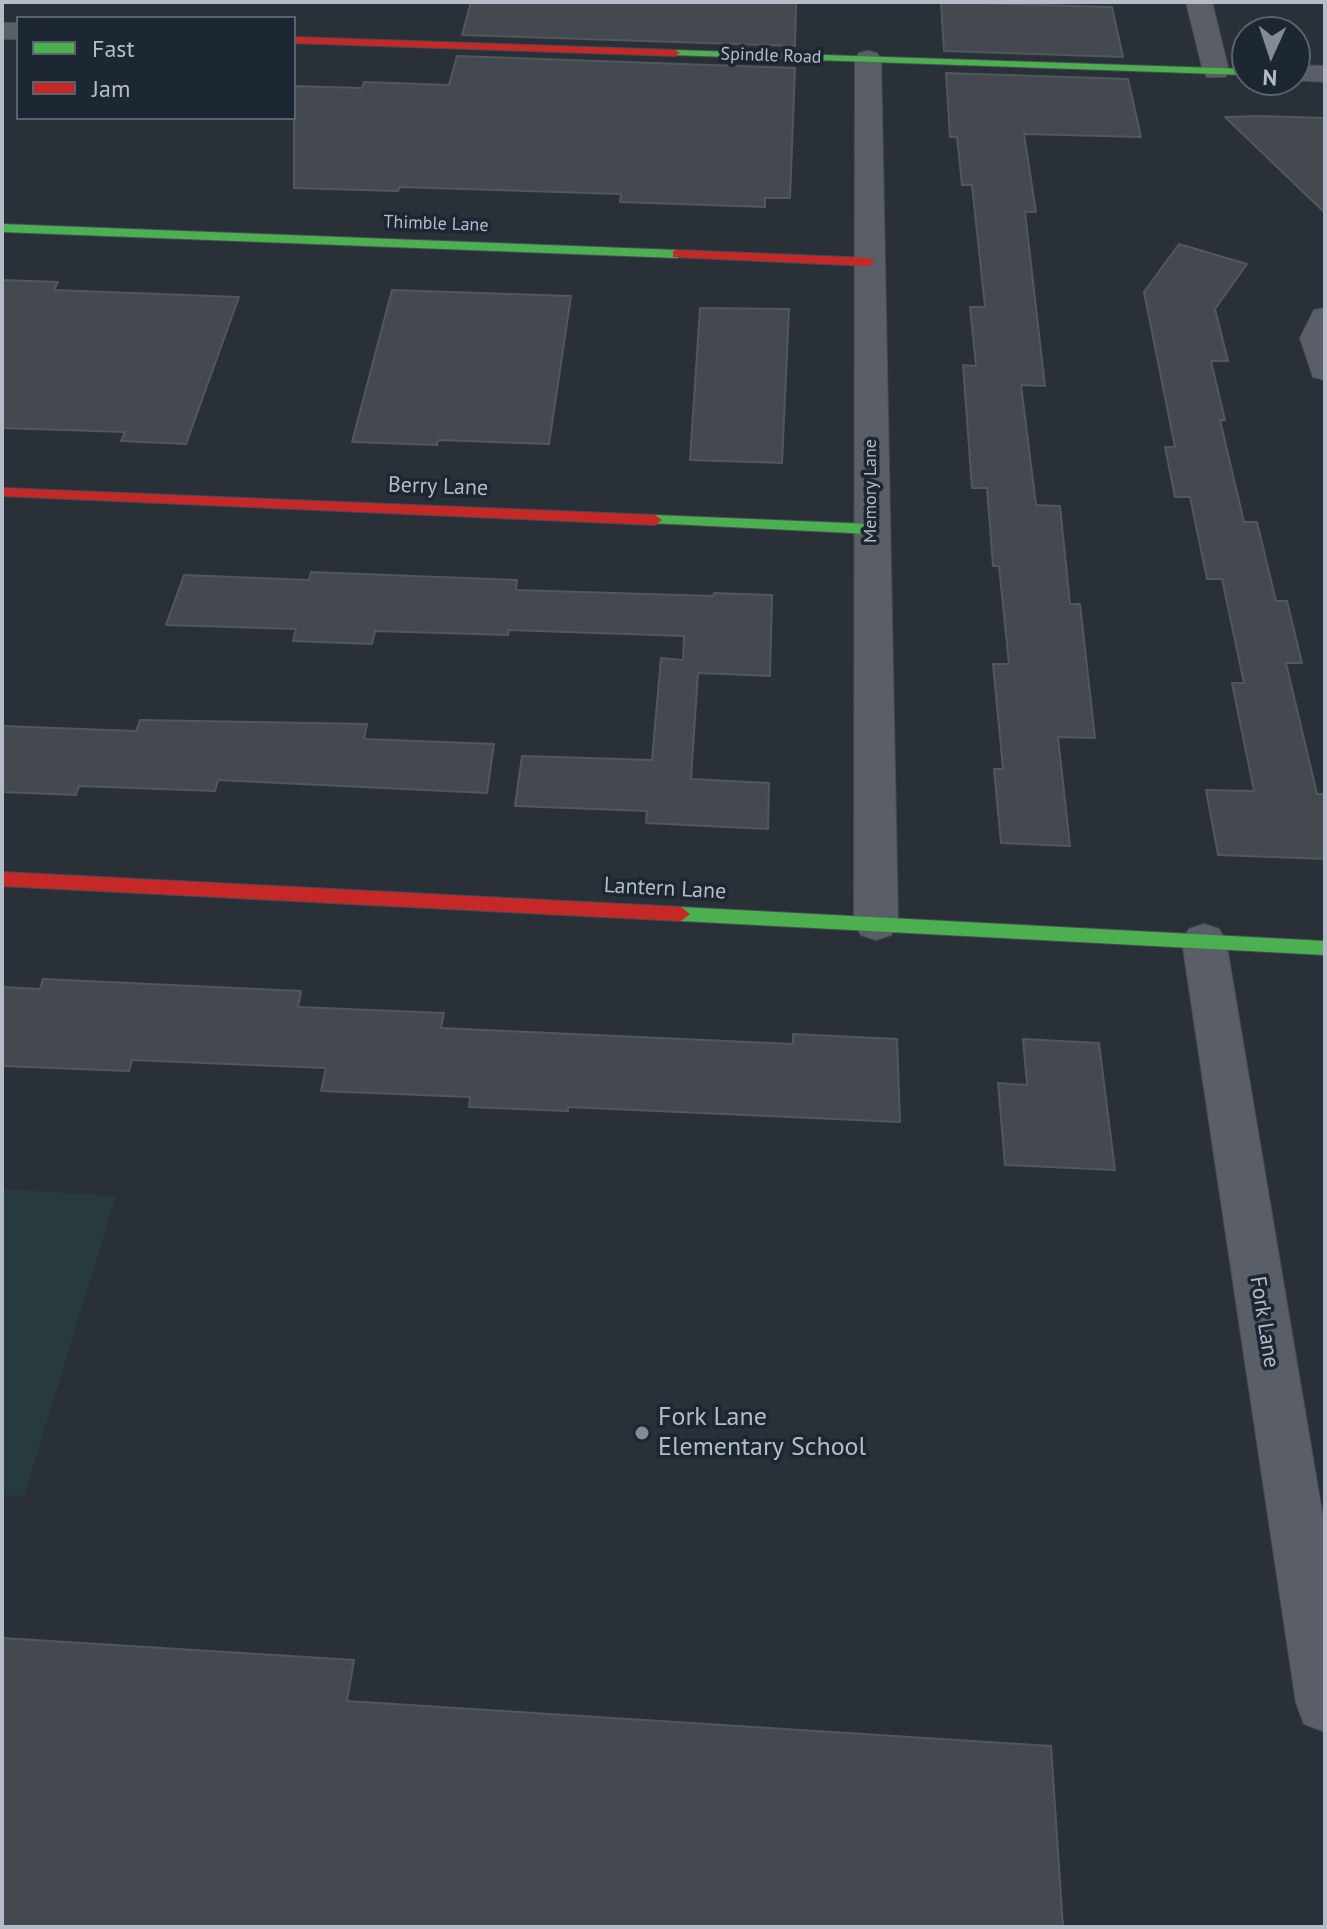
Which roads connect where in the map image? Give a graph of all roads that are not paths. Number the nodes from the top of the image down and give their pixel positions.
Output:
1 (1199, 2) edge
2 (296, 40) edge
3 (868, 59) junction
4 (1216, 71) junction
5 (1231, 71) edge
6 (2, 228) edge
7 (869, 262) junction
8 (1325, 317) edge
9 (1325, 370) edge
10 (2, 492) edge
11 (871, 529) junction
12 (2, 879) edge
13 (876, 923) junction
14 (1204, 941) junction
15 (1325, 948) edge
16 (1312, 1539) edge
17 (1325, 1703) edge

1 - 4 street
2 - 3 street, Spindle Road
3 - 4 street, Spindle Road
3 - 7 street, Memory Lane
4 - 5 street, Spindle Road
6 - 7 street, Thimble Lane
7 - 11 street, Memory Lane
8 - 9 street
10 - 11 street, Berry Lane
11 - 13 street, Memory Lane
12 - 13 street, Lantern Lane
13 - 14 street, Lantern Lane
14 - 15 street, Lantern Lane
14 - 16 street, Fork Lane
16 - 17 street, Fork Lane

